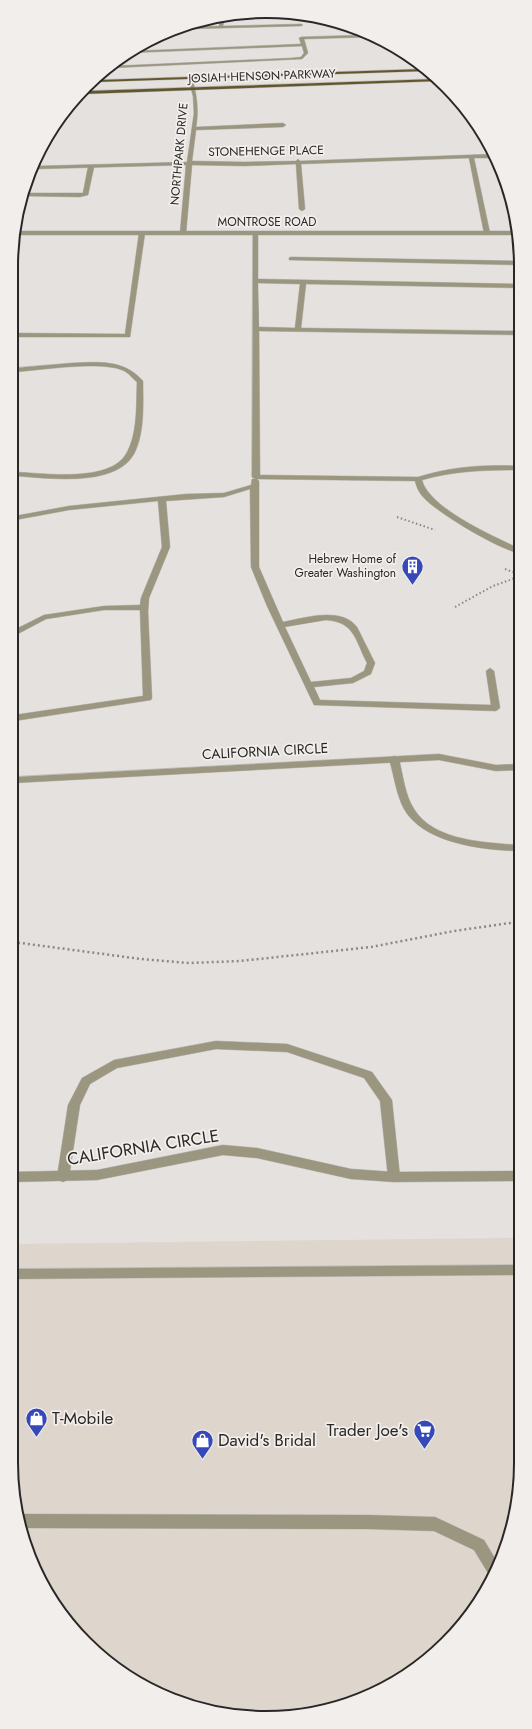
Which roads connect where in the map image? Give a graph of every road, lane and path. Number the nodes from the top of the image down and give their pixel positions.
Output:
1 (222, 22) edge
2 (221, 27) junction
3 (196, 28) edge
4 (301, 29) junction
5 (355, 34) edge
6 (304, 45) junction
7 (141, 52) edge
8 (118, 67) edge
9 (418, 70) edge
10 (190, 78) junction
11 (430, 80) edge
12 (101, 81) edge
13 (193, 89) junction
14 (88, 94) edge
15 (283, 125) dead end
16 (193, 129) junction
17 (471, 156) junction
18 (488, 156) edge
19 (298, 161) junction
20 (189, 163) junction
21 (91, 166) junction
22 (38, 168) edge
23 (28, 195) edge
24 (302, 209) dead end
25 (20, 233) edge
26 (142, 233) junction
27 (182, 233) junction
28 (254, 233) junction
29 (487, 233) junction
30 (512, 233) edge
31 (291, 259) dead end
32 (514, 263) edge
33 (255, 281) junction
34 (303, 282) junction
35 (514, 286) edge
36 (255, 329) junction
37 (298, 329) junction
38 (514, 333) edge
39 (18, 335) edge
40 (18, 370) edge
41 (514, 468) edge
42 (18, 474) edge
43 (256, 477) junction
44 (418, 479) junction
45 (254, 486) junction
46 (162, 499) junction
47 (18, 517) edge
48 (514, 549) edge
49 (514, 579) edge
50 (145, 607) junction
51 (455, 607) dead end
52 (280, 625) junction
53 (18, 632) edge
54 (490, 670) dead end
55 (308, 685) junction
56 (18, 717) edge
57 (394, 759) junction
58 (514, 768) edge
59 (18, 780) edge
60 (514, 848) edge
61 (514, 922) edge
62 (18, 943) edge
63 (514, 1176) edge
64 (18, 1177) edge
65 (63, 1177) junction
66 (394, 1177) junction
67 (514, 1270) edge
68 (18, 1274) edge
69 (25, 1521) edge
70 (491, 1566) edge

1 - 2 street
2 - 3 street
2 - 4 street
4 - 5 street
4 - 6 street
6 - 7 street
6 - 8 street
9 - 10 main road, JOSIAH HENSON PARKWAY
10 - 12 main road, JOSIAH HENSON PARKWAY
10 - 13 street, NORTHPARK DRIVE
11 - 13 main road, JOSIAH HENSON PARKWAY
13 - 14 main road, JOSIAH HENSON PARKWAY
13 - 16 street, NORTHPARK DRIVE
15 - 16 street
16 - 20 street, NORTHPARK DRIVE
17 - 18 street, STONEHENGE PLACE
17 - 19 street, STONEHENGE PLACE
17 - 29 street
19 - 20 street, STONEHENGE PLACE
19 - 24 street
20 - 21 street, STONEHENGE PLACE
20 - 27 street, NORTHPARK DRIVE
21 - 22 street, STONEHENGE PLACE
21 - 23 street
25 - 26 street, MONTROSE ROAD
26 - 27 street, MONTROSE ROAD
26 - 39 street
27 - 28 street, MONTROSE ROAD
28 - 29 street, MONTROSE ROAD
28 - 33 street
29 - 30 street, MONTROSE ROAD
31 - 32 street
33 - 34 street
33 - 36 street
34 - 35 street
34 - 37 street
36 - 37 street
36 - 43 street
37 - 38 street
40 - 42 street
41 - 44 street
43 - 44 street
43 - 45 street
44 - 48 street
45 - 46 street
45 - 52 street
46 - 47 street
46 - 50 street
49 - 51 path
50 - 53 street
50 - 56 street
52 - 55 street
52 - 55 street
54 - 55 street
57 - 58 street, CALIFORNIA CIRCLE
57 - 59 street, CALIFORNIA CIRCLE
57 - 60 street
61 - 62 path
63 - 66 street, CALIFORNIA CIRCLE
64 - 65 street, CALIFORNIA CIRCLE
65 - 66 street, CALIFORNIA CIRCLE
65 - 66 street
67 - 68 street
69 - 70 street

